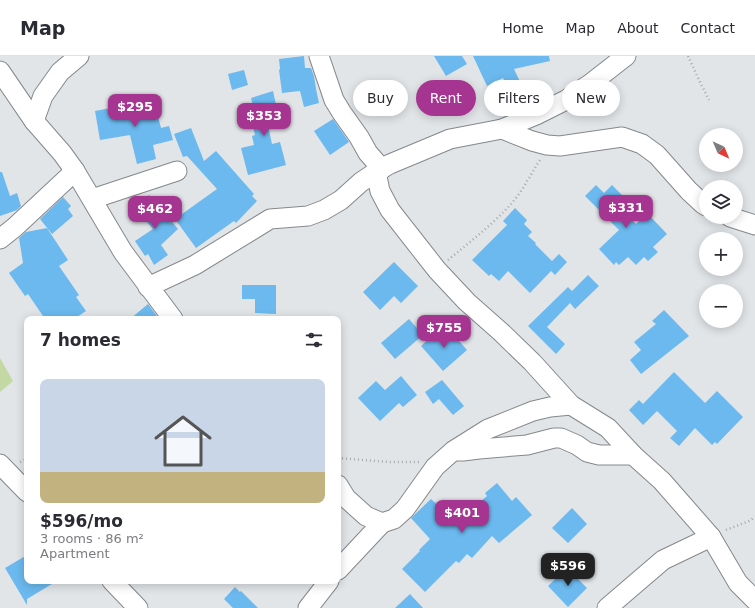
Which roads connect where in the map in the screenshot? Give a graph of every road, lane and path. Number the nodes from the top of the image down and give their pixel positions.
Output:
1 (79, 56) edge
2 (319, 56) edge
3 (626, 56) edge
4 (688, 56) edge
5 (0, 71) edge
6 (709, 100) dead end
7 (34, 121) junction
8 (502, 129) junction
9 (552, 145) junction
10 (379, 170) junction
11 (75, 171) junction
12 (177, 171) dead end
13 (92, 199) junction
14 (699, 201) edge
15 (743, 221) edge
16 (755, 225) edge
17 (0, 239) edge
18 (437, 270) junction
19 (148, 286) junction
20 (171, 316) edge
21 (571, 405) junction
22 (633, 455) junction
23 (447, 456) junction
24 (341, 458) edge
25 (0, 464) edge
26 (24, 489) edge
27 (341, 490) edge
28 (755, 517) edge
29 (382, 523) junction
30 (710, 537) junction
31 (341, 567) edge
32 (115, 584) edge
33 (327, 584) edge
34 (755, 600) edge
35 (138, 608) edge
36 (308, 608) edge
37 (607, 608) edge

1 - 7 street
2 - 10 street
3 - 8 street
4 - 6 path
5 - 7 street
7 - 11 street
8 - 9 street
8 - 10 street
9 - 14 street
9 - 18 path
10 - 18 street
10 - 19 street
11 - 13 street
11 - 17 street
12 - 13 street
13 - 19 street
15 - 16 street
18 - 21 street
19 - 20 street
21 - 22 street
21 - 23 street
22 - 23 street
22 - 30 street
23 - 24 path
23 - 29 street
25 - 26 street
27 - 29 street
28 - 30 path
29 - 31 street
30 - 34 street
30 - 37 street
32 - 35 street
33 - 36 street

